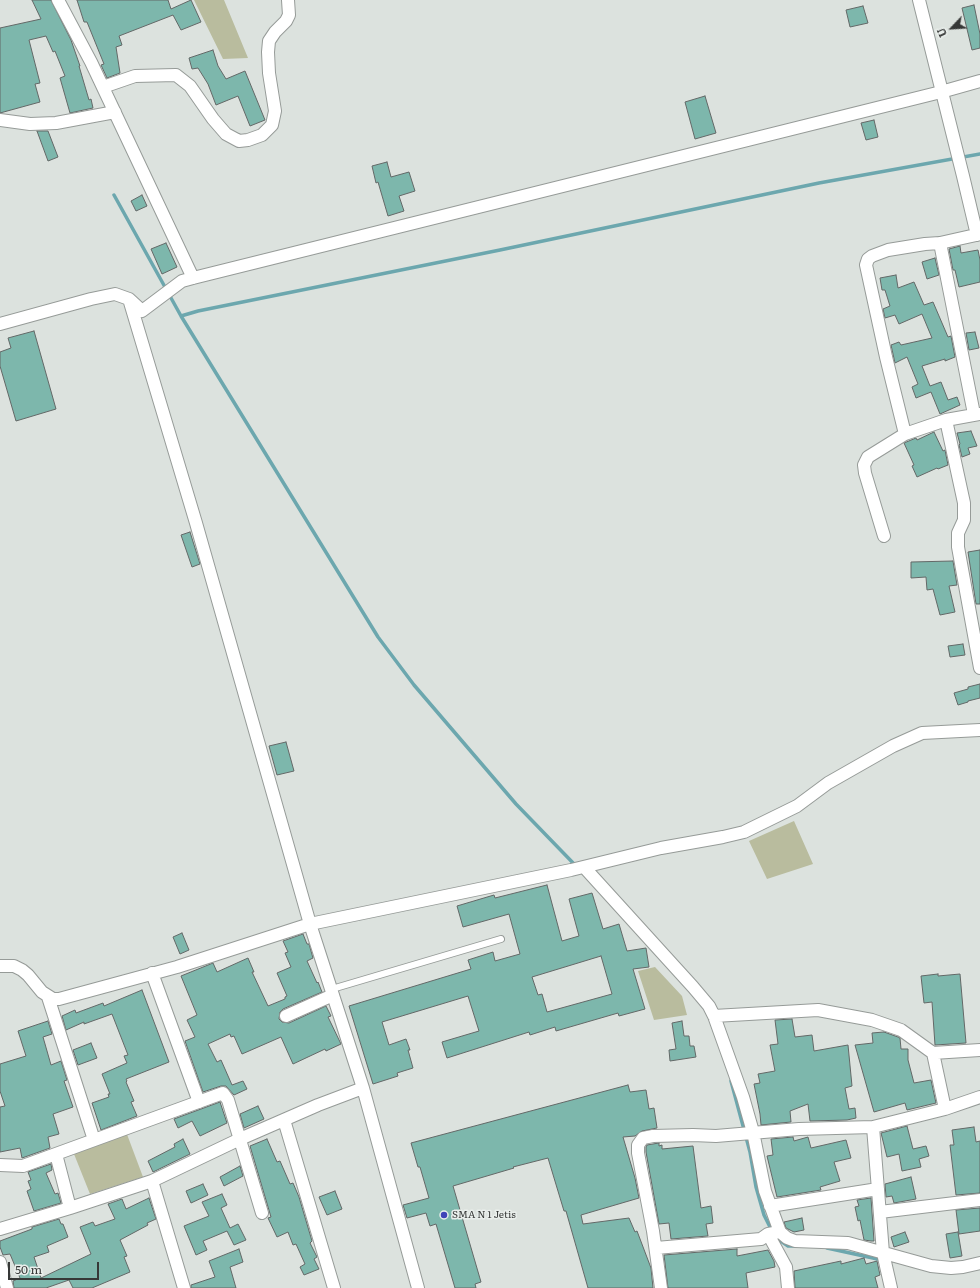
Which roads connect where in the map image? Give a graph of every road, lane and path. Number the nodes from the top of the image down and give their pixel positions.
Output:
1 (58, 0) edge
2 (288, 0) edge
3 (919, 0) edge
4 (980, 81) edge
5 (103, 88) junction
6 (941, 92) junction
7 (115, 112) junction
8 (0, 120) edge
9 (978, 234) edge
10 (940, 244) junction
11 (187, 280) junction
12 (129, 299) junction
13 (0, 324) edge
14 (977, 414) edge
15 (946, 420) junction
16 (905, 434) junction
17 (884, 536) dead end
18 (980, 668) edge
19 (980, 730) edge
20 (578, 868) junction
21 (310, 924) junction
22 (501, 939) dead end
23 (0, 966) edge
24 (152, 973) junction
25 (333, 992) junction
26 (48, 996) junction
27 (286, 1016) dead end
28 (714, 1016) junction
29 (980, 1050) edge
30 (933, 1053) junction
31 (363, 1088) junction
32 (980, 1097) edge
33 (199, 1102) junction
34 (945, 1109) junction
35 (284, 1120) junction
36 (873, 1127) junction
37 (751, 1133) junction
38 (240, 1139) junction
39 (94, 1140) junction
40 (56, 1154) junction
41 (0, 1165) edge
42 (152, 1181) junction
43 (878, 1189) junction
44 (980, 1200) edge
45 (770, 1206) junction
46 (70, 1208) junction
47 (262, 1212) dead end
48 (880, 1212) junction
49 (0, 1229) edge
50 (774, 1233) junction
51 (656, 1248) junction
52 (884, 1259) junction
53 (0, 1262) edge
54 (980, 1263) edge
55 (7, 1288) edge
56 (184, 1288) edge
57 (334, 1288) edge
58 (418, 1288) edge
59 (661, 1288) edge
60 (788, 1288) edge
61 (891, 1288) edge

1 - 5 street
2 - 5 street
3 - 6 street
4 - 6 street
5 - 7 street
6 - 9 street
6 - 11 street
7 - 8 street
7 - 11 street
9 - 10 street
10 - 14 street
10 - 16 street
11 - 12 street
12 - 13 street
12 - 21 street
14 - 15 street
15 - 16 street
15 - 18 street
16 - 17 street
19 - 20 street
20 - 21 street
20 - 28 street
21 - 24 street
21 - 25 street
22 - 25 lane
23 - 26 street
24 - 26 street
24 - 33 street
25 - 27 street
25 - 31 street
26 - 39 street
28 - 30 street
28 - 37 street
29 - 30 street
30 - 34 street
31 - 35 street
31 - 58 street
32 - 34 street
33 - 38 street
33 - 39 street
34 - 36 street
35 - 38 street
35 - 57 street
36 - 37 street
36 - 43 street
37 - 45 street
37 - 51 street
38 - 42 street
38 - 47 street
39 - 40 street
40 - 41 street
40 - 46 street
42 - 46 street
42 - 56 street
43 - 45 street
43 - 48 street
44 - 48 street
45 - 50 street
46 - 49 street
48 - 52 street
50 - 51 street
50 - 52 street
50 - 60 street
51 - 59 street
52 - 54 street
52 - 61 street
53 - 55 street

